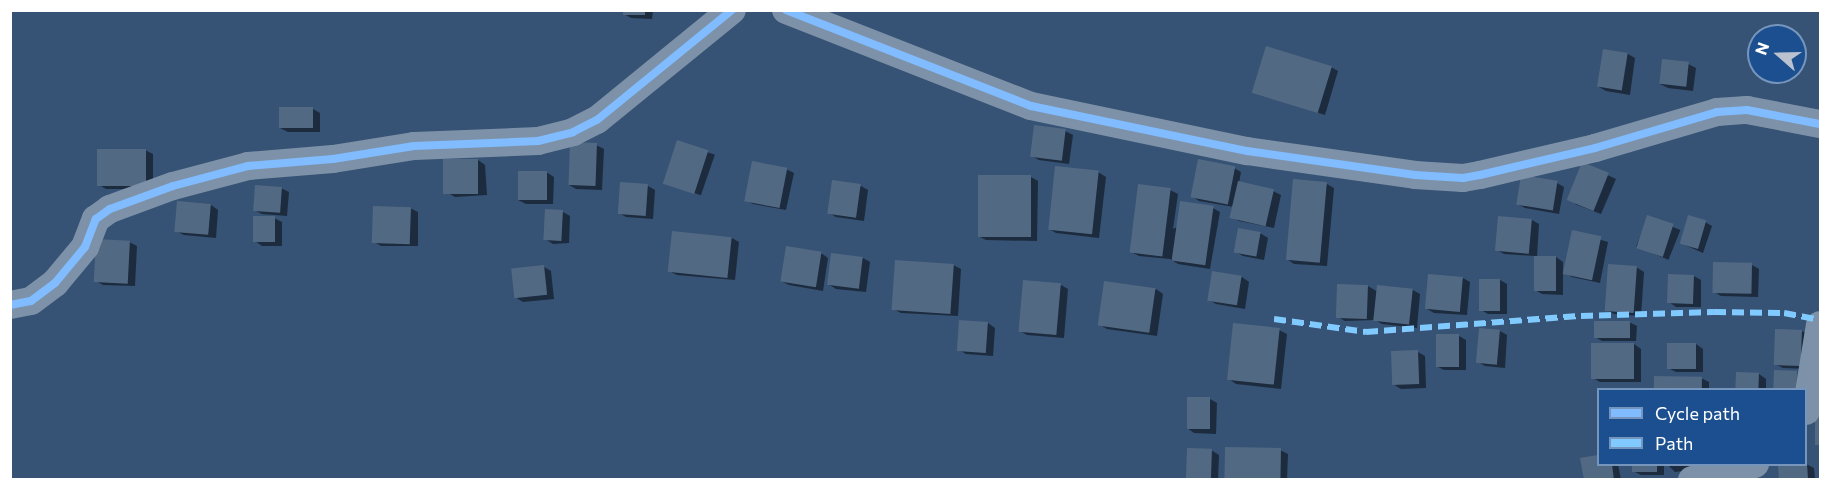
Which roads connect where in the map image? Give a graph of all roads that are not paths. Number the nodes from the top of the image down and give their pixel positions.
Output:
1 (732, 10) edge
2 (786, 10) edge
3 (1821, 124) edge
4 (10, 304) edge
5 (1821, 325) edge
6 (1807, 405) edge
7 (1751, 466) edge
8 (1692, 480) edge

1 - 4 street
2 - 3 street
5 - 6 street
7 - 8 street

